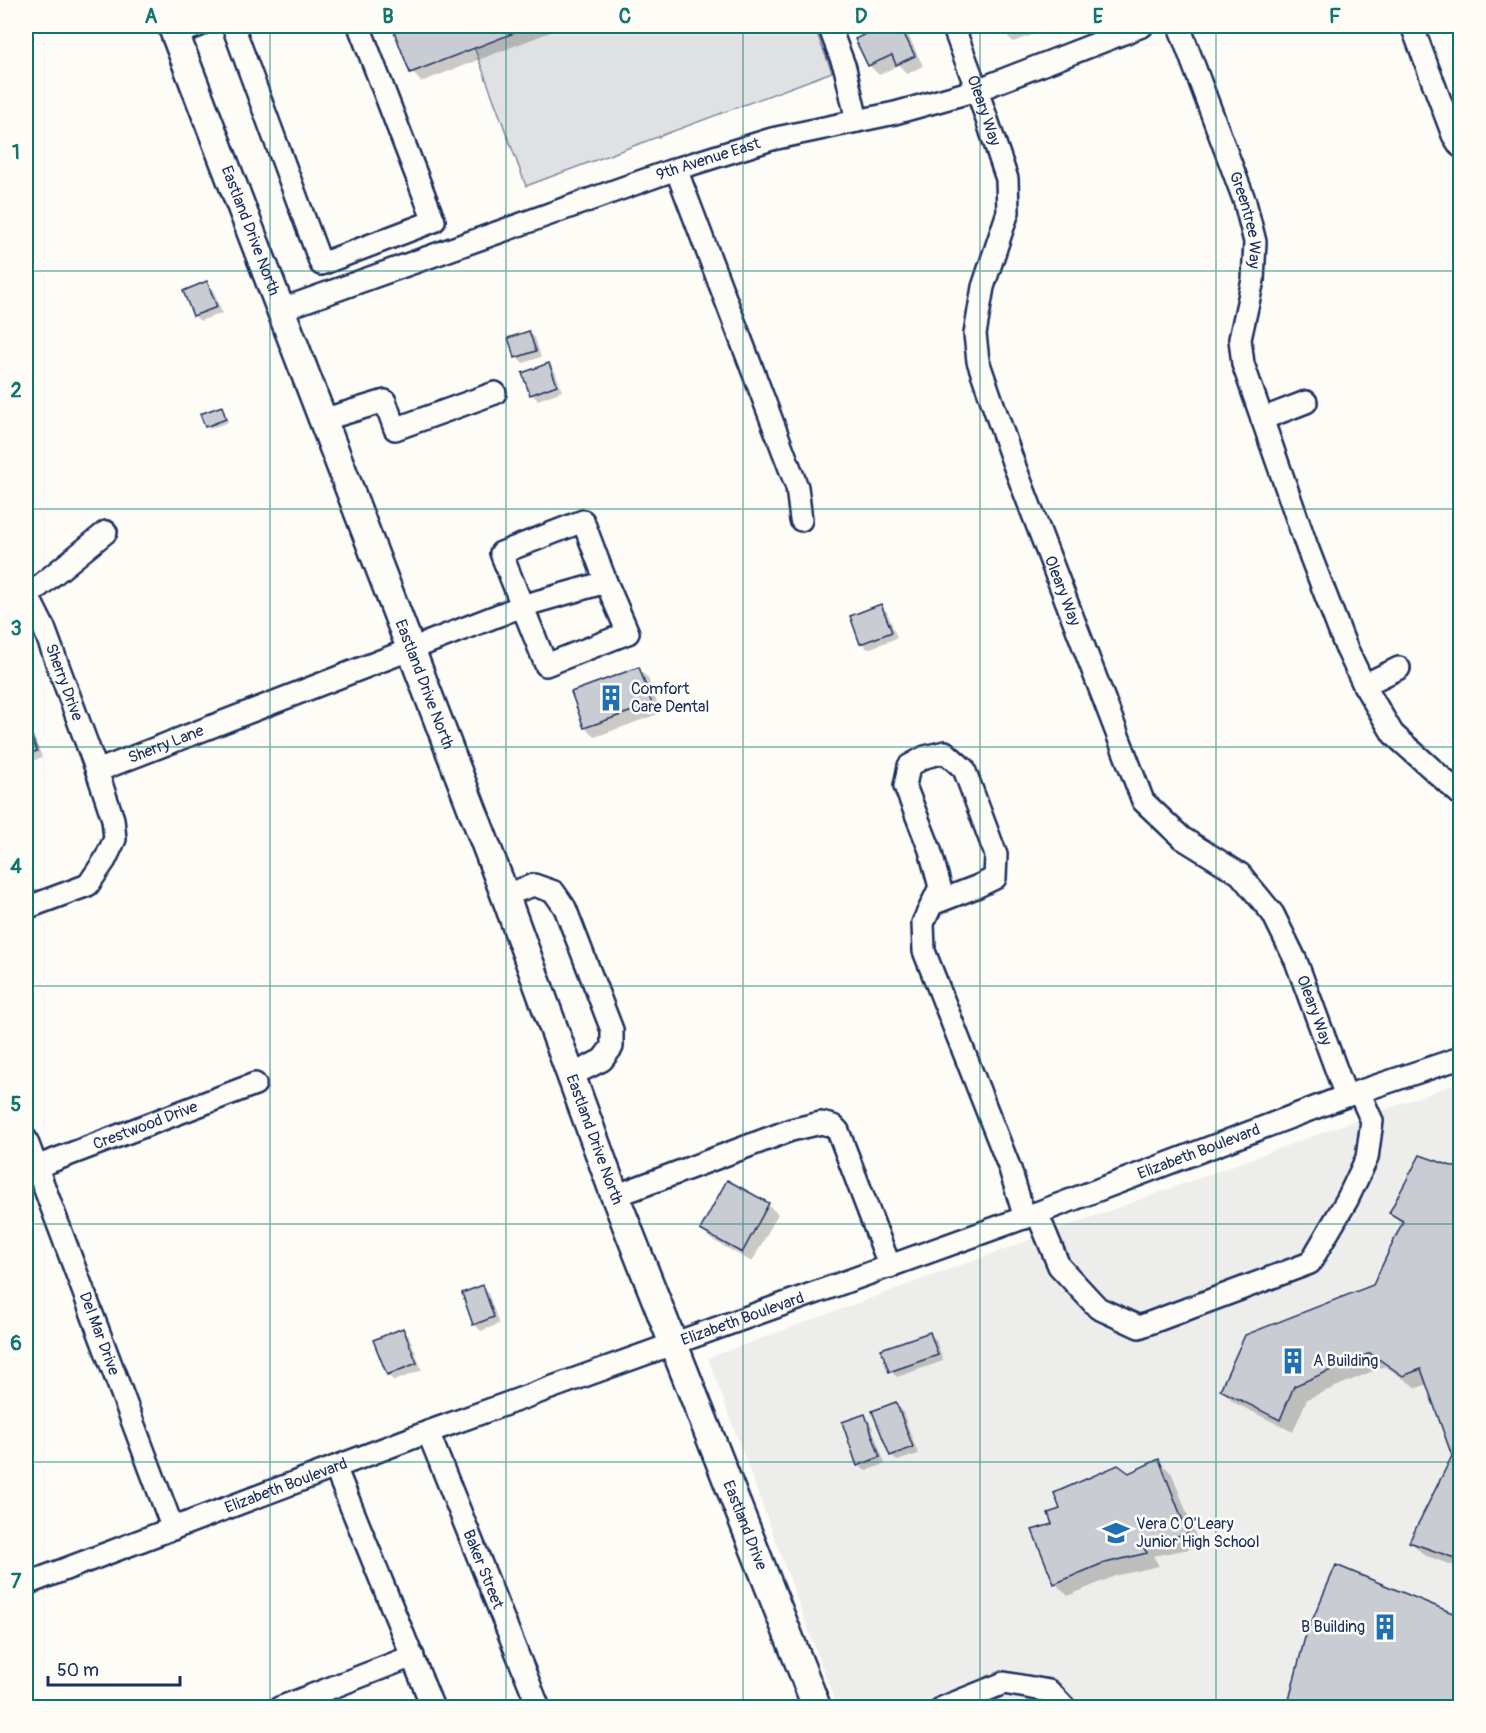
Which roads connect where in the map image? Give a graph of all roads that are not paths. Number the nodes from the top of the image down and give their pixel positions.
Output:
1 (233, 26) edge
2 (359, 26) edge
3 (829, 26) edge
4 (953, 26) edge
5 (1142, 26) edge
6 (1179, 26) edge
7 (1412, 26) edge
8 (182, 28) edge
9 (977, 90) junction
10 (857, 121) junction
11 (1461, 146) edge
12 (676, 169) junction
13 (280, 310) junction
14 (495, 393) dead end
15 (1306, 402) dead end
16 (1262, 419) junction
17 (322, 420) junction
18 (801, 520) dead end
19 (106, 532) dead end
20 (606, 582) junction
21 (26, 597) edge
22 (522, 606) junction
23 (411, 649) junction
24 (1399, 668) dead end
25 (1364, 685) junction
26 (98, 771) junction
27 (1461, 794) edge
28 (505, 895) junction
29 (932, 904) junction
30 (26, 908) edge
31 (1461, 1058) edge
32 (572, 1075) junction
33 (255, 1084) dead end
34 (1353, 1094) junction
35 (26, 1139) edge
36 (36, 1167) junction
37 (615, 1196) junction
38 (1031, 1216) junction
39 (890, 1267) junction
40 (672, 1343) junction
41 (428, 1432) junction
42 (335, 1467) junction
43 (173, 1529) junction
44 (26, 1584) edge
45 (413, 1656) junction
46 (279, 1707) edge
47 (433, 1707) edge
48 (539, 1707) edge
49 (817, 1707) edge
50 (942, 1707) edge
51 (1065, 1707) edge

1 - 2 street
3 - 10 street
4 - 9 street, Oleary Way
5 - 9 street, 9th Avenue East
6 - 16 street, Greentree Way
7 - 11 street
8 - 13 main road, Eastland Drive North
9 - 10 street, 9th Avenue East
9 - 34 street, Oleary Way
10 - 12 street, 9th Avenue East
12 - 13 street, 9th Avenue East
12 - 18 street
13 - 17 main road, Eastland Drive North
14 - 17 street
15 - 16 street
16 - 25 street, Greentree Way
17 - 23 main road, Eastland Drive North
19 - 21 street
20 - 22 street, Sherry Lane
20 - 22 street
20 - 22 street
21 - 26 street, Sherry Drive
22 - 23 street, Sherry Lane
23 - 26 street, Sherry Lane
23 - 28 main road, Eastland Drive North
24 - 25 street
25 - 27 street, Greentree Way
26 - 30 street
28 - 32 main road, Eastland Drive North
28 - 32 street
29 - 29 street, Oleary Way
29 - 38 street, Oleary Way
31 - 34 street, Elizabeth Boulevard
32 - 37 main road, Eastland Drive North
33 - 36 street, Crestwood Drive
34 - 38 street, Elizabeth Boulevard
34 - 38 street, Oleary Way
35 - 36 street, Del Mar Drive
36 - 43 street, Del Mar Drive
37 - 39 street
37 - 40 main road, Eastland Drive North
38 - 39 street, Elizabeth Boulevard
39 - 40 street, Elizabeth Boulevard
40 - 41 street, Elizabeth Boulevard
40 - 49 main road, Eastland Drive
41 - 42 street, Elizabeth Boulevard
41 - 48 street, Baker Street
42 - 43 street, Elizabeth Boulevard
42 - 45 street
43 - 44 street, Elizabeth Boulevard
45 - 46 street
45 - 47 street
50 - 51 street

